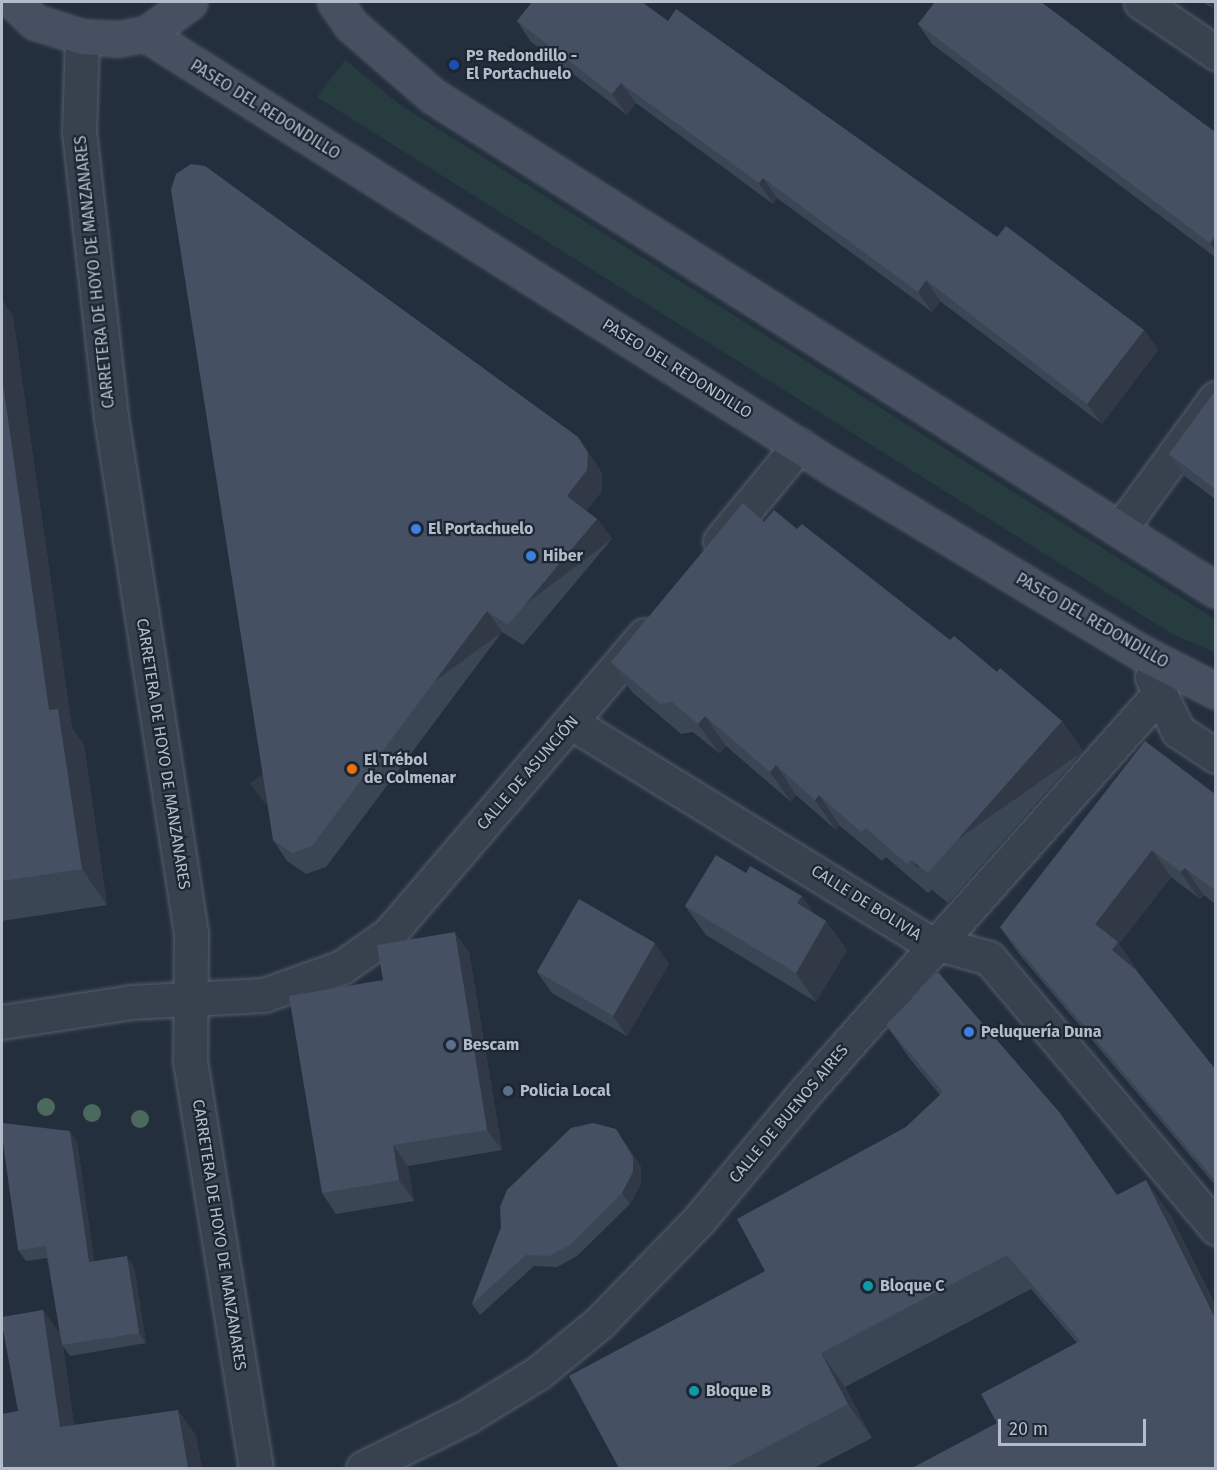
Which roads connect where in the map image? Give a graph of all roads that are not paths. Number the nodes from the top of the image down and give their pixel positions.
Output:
1 (14, 2) edge
2 (190, 2) edge
3 (335, 2) edge
4 (1141, 2) edge
5 (146, 34) junction
6 (82, 37) junction
7 (1215, 53) edge
8 (1215, 398) edge
9 (799, 446) junction
10 (1120, 529) junction
11 (697, 570) edge
12 (1215, 590) edge
13 (668, 606) edge
14 (1142, 653) junction
15 (1215, 691) edge
16 (1159, 694) junction
17 (572, 723) junction
18 (1215, 756) edge
19 (939, 944) junction
20 (192, 1000) junction
21 (2, 1022) edge
22 (1215, 1228) edge
23 (256, 1468) edge
24 (363, 1468) edge

1 - 6 main road
2 - 5 main road
3 - 10 main road
4 - 7 street
5 - 6 main road
5 - 9 main road, PASEO DEL REDONDILLO
6 - 20 street, CARRETERA DE HOYO DE MANZANARES
8 - 10 street
9 - 11 street
9 - 14 main road, PASEO DEL REDONDILLO
10 - 12 main road
13 - 17 street, CALLE DE ASUNCIÓN
14 - 15 main road, PASEO DEL REDONDILLO
14 - 16 street
16 - 18 street
16 - 19 street, CALLE DE BUENOS AIRES
17 - 19 street, CALLE DE BOLIVIA
17 - 20 street, CALLE DE ASUNCIÓN
19 - 22 street, CALLE DE BOLIVIA
19 - 24 street, CALLE DE BUENOS AIRES
20 - 21 street, CALLE DE ASUNCIÓN
20 - 23 street, CARRETERA DE HOYO DE MANZANARES

